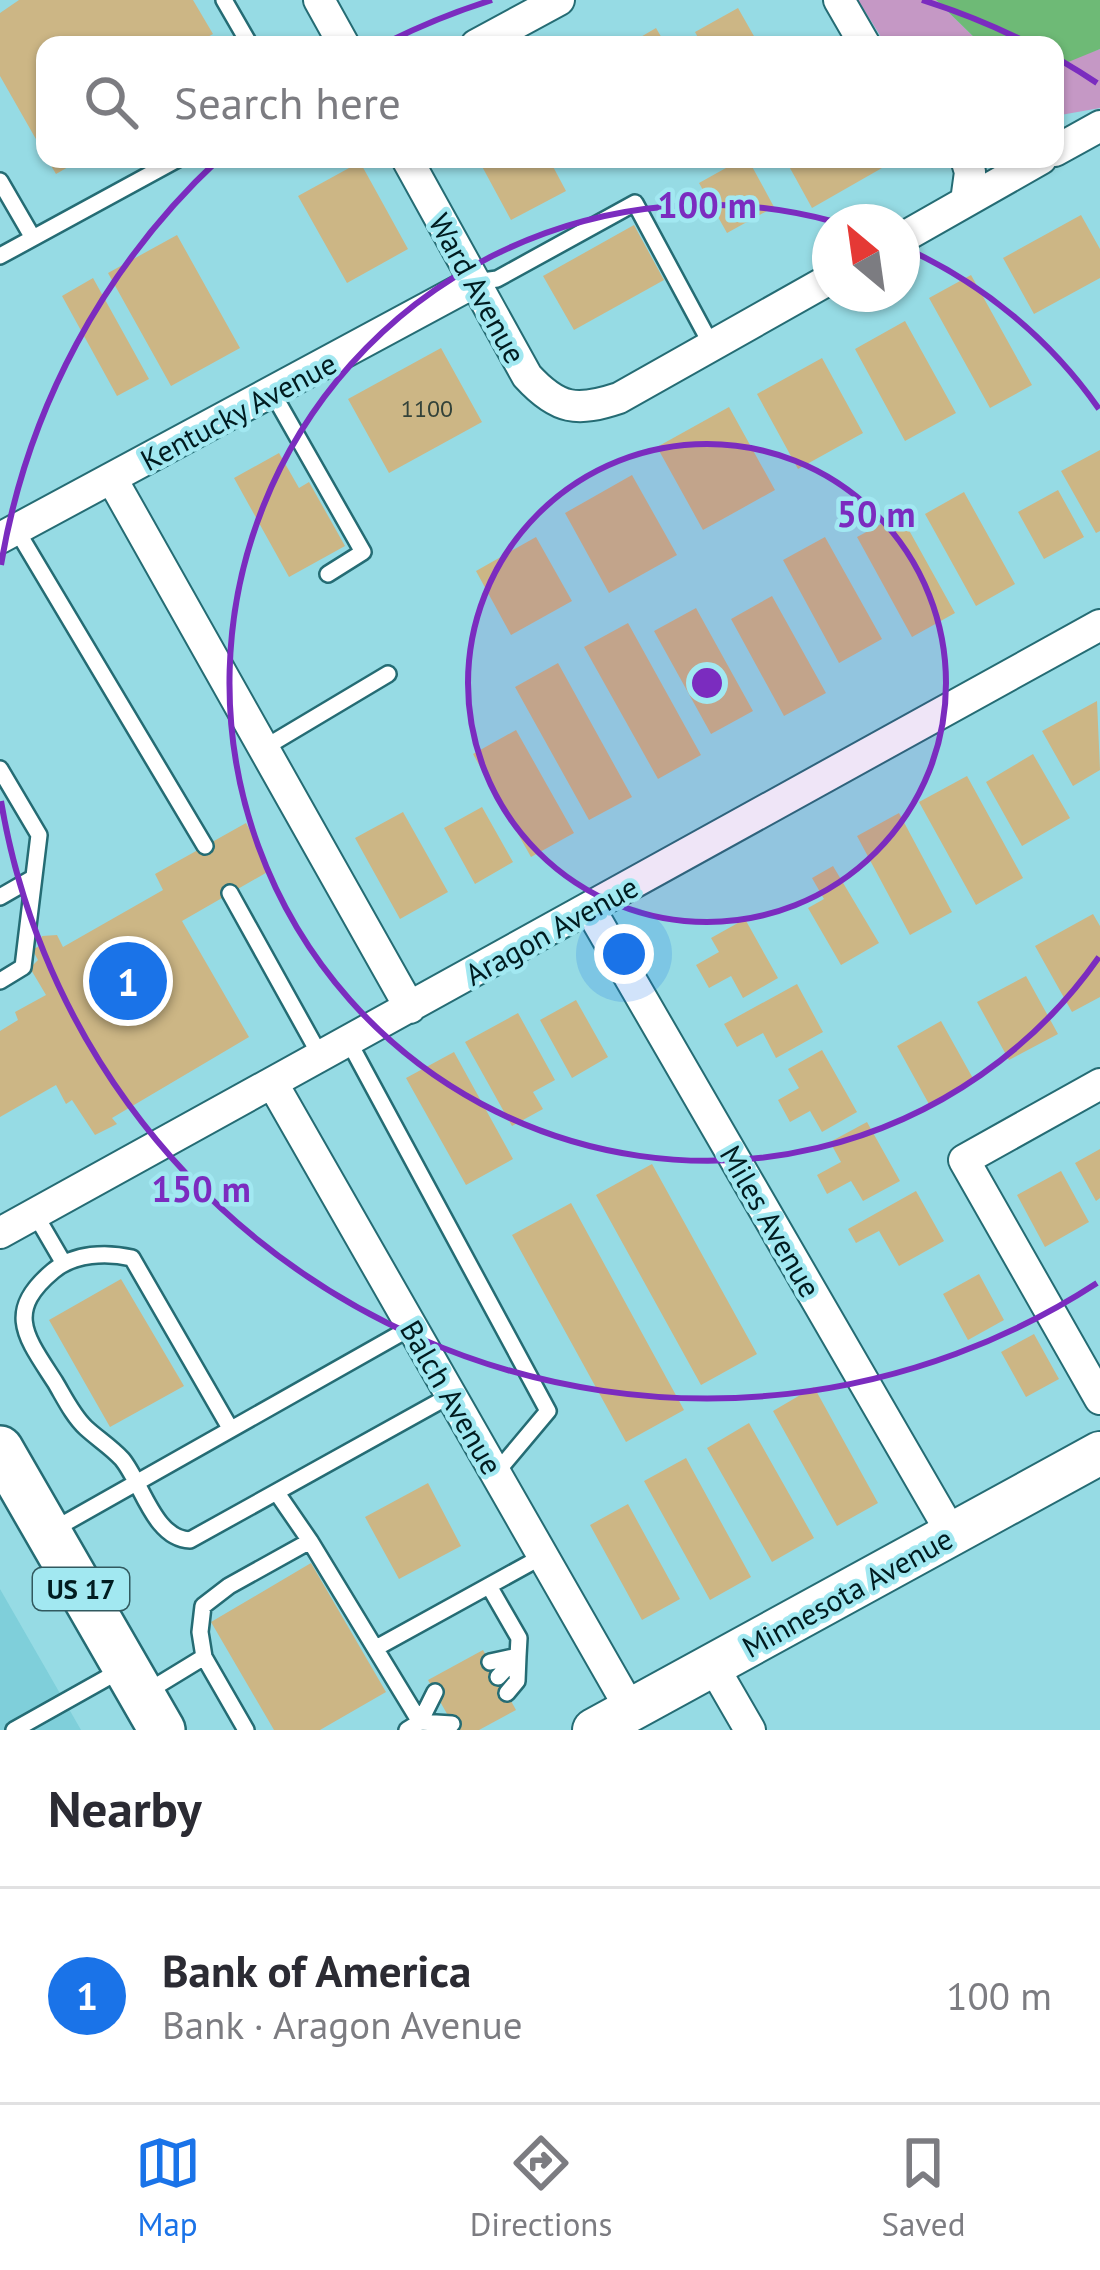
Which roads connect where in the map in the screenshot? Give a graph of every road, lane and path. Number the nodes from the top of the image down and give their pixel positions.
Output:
1 (224, 0) edge
2 (319, 0) edge
3 (559, 0) edge
4 (838, 0) edge
5 (245, 36) edge
6 (339, 36) edge
7 (493, 36) edge
8 (860, 36) edge
9 (1094, 129) edge
10 (1064, 131) edge
11 (1064, 146) edge
12 (161, 168) edge
13 (412, 168) edge
14 (969, 168) edge
15 (1025, 168) edge
16 (0, 181) edge
17 (966, 201) junction
18 (920, 228) edge
19 (33, 238) junction
20 (0, 256) edge
21 (475, 282) junction
22 (812, 289) edge
23 (712, 346) junction
24 (272, 392) junction
25 (112, 479) junction
26 (8, 533) edge
27 (328, 574) dead end
28 (1100, 625) edge
29 (388, 674) dead end
30 (264, 748) junction
31 (0, 770) edge
32 (16, 796) junction
33 (0, 805) edge
34 (205, 846) dead end
35 (33, 878) junction
36 (230, 893) dead end
37 (0, 897) edge
38 (590, 908) junction
39 (0, 981) edge
40 (410, 1008) junction
41 (349, 1042) junction
42 (321, 1057) junction
43 (273, 1084) junction
44 (1100, 1084) edge
45 (35, 1214) junction
46 (0, 1233) edge
47 (63, 1262) junction
48 (412, 1327) junction
49 (451, 1395) junction
50 (1100, 1399) edge
51 (230, 1428) junction
52 (0, 1449) edge
53 (1100, 1453) edge
54 (496, 1473) junction
55 (137, 1479) junction
56 (277, 1492) junction
57 (48, 1532) junction
58 (952, 1534) junction
59 (310, 1541) junction
60 (543, 1556) junction
61 (490, 1586) junction
62 (376, 1648) junction
63 (518, 1656) junction
64 (204, 1658) junction
65 (713, 1666) junction
66 (494, 1669) dead end
67 (507, 1694) dead end
68 (143, 1697) edge
69 (439, 1700) dead end
70 (612, 1720) edge
71 (452, 1724) dead end
72 (417, 1727) edge
73 (14, 1730) edge
74 (246, 1730) edge
75 (750, 1730) edge

1 - 5 lane
2 - 6 street
3 - 7 street
4 - 8 street
9 - 10 street
9 - 11 street
12 - 19 lane
13 - 21 street, Ward Avenue
14 - 17 street
15 - 17 street
16 - 19 lane
17 - 18 street
19 - 20 lane
21 - 23 street, Ward Avenue
21 - 23 lane
21 - 24 street, Kentucky Avenue
22 - 23 street
24 - 25 street, Kentucky Avenue
24 - 27 lane
25 - 26 street, Kentucky Avenue
25 - 30 street
26 - 34 lane
28 - 38 street, Aragon Avenue
29 - 30 lane
30 - 40 street
31 - 32 lane
32 - 33 lane
32 - 35 lane
35 - 37 lane
35 - 39 lane
36 - 42 lane
38 - 40 street, Aragon Avenue
38 - 58 street, Miles Avenue
40 - 41 street, Aragon Avenue
41 - 42 street, Aragon Avenue
41 - 54 lane
42 - 43 street, Aragon Avenue
43 - 45 street, Aragon Avenue
43 - 48 street, Balch Avenue
44 - 50 street
45 - 46 street, Aragon Avenue
45 - 47 lane
47 - 51 lane
47 - 55 lane
48 - 49 street, Balch Avenue
48 - 51 lane
49 - 54 street, Balch Avenue
49 - 56 lane
51 - 55 lane
52 - 57 main road, US 17
53 - 58 street, Minnesota Avenue
54 - 60 street, Balch Avenue
55 - 56 lane
55 - 57 lane
56 - 59 lane
57 - 68 main road, US 17
58 - 65 street, Minnesota Avenue
59 - 62 lane
59 - 64 lane
60 - 61 lane
60 - 70 street, Balch Avenue
61 - 62 lane
61 - 63 lane
62 - 72 lane
63 - 66 lane
63 - 67 lane
64 - 68 lane
64 - 74 lane
65 - 70 street, Minnesota Avenue
65 - 75 street
68 - 73 lane
69 - 72 lane
71 - 72 lane

